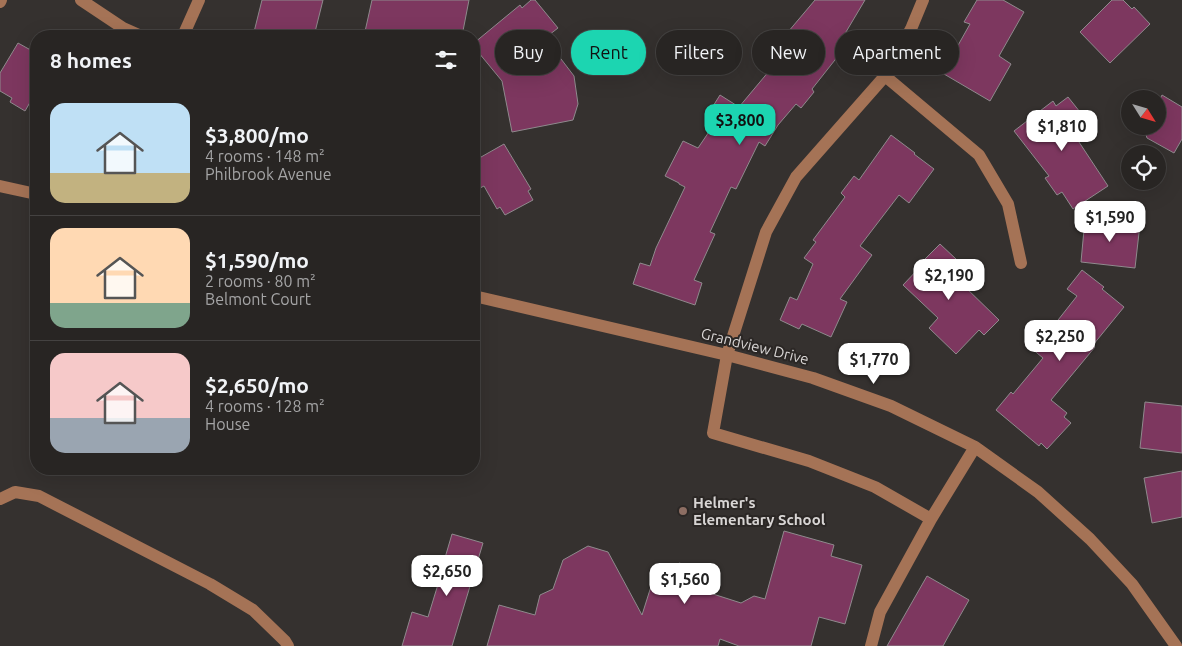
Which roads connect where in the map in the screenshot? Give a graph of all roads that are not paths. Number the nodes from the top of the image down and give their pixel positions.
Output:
1 (81, 0) edge
2 (199, 0) edge
3 (923, 0) edge
4 (127, 30) edge
5 (186, 30) edge
6 (885, 76) junction
7 (0, 186) edge
8 (30, 193) edge
9 (1021, 263) dead end
10 (480, 297) edge
11 (727, 354) junction
12 (975, 447) junction
13 (0, 499) edge
14 (931, 519) junction
15 (288, 646) edge
16 (871, 646) edge
17 (1176, 646) edge

1 - 4 street
2 - 5 street
3 - 6 street
6 - 9 street
6 - 11 street
7 - 8 street
10 - 11 street, Grandview Drive
11 - 12 street, Grandview Drive
11 - 14 street
12 - 14 street
12 - 17 street, Grandview Drive
13 - 15 street
14 - 16 street

